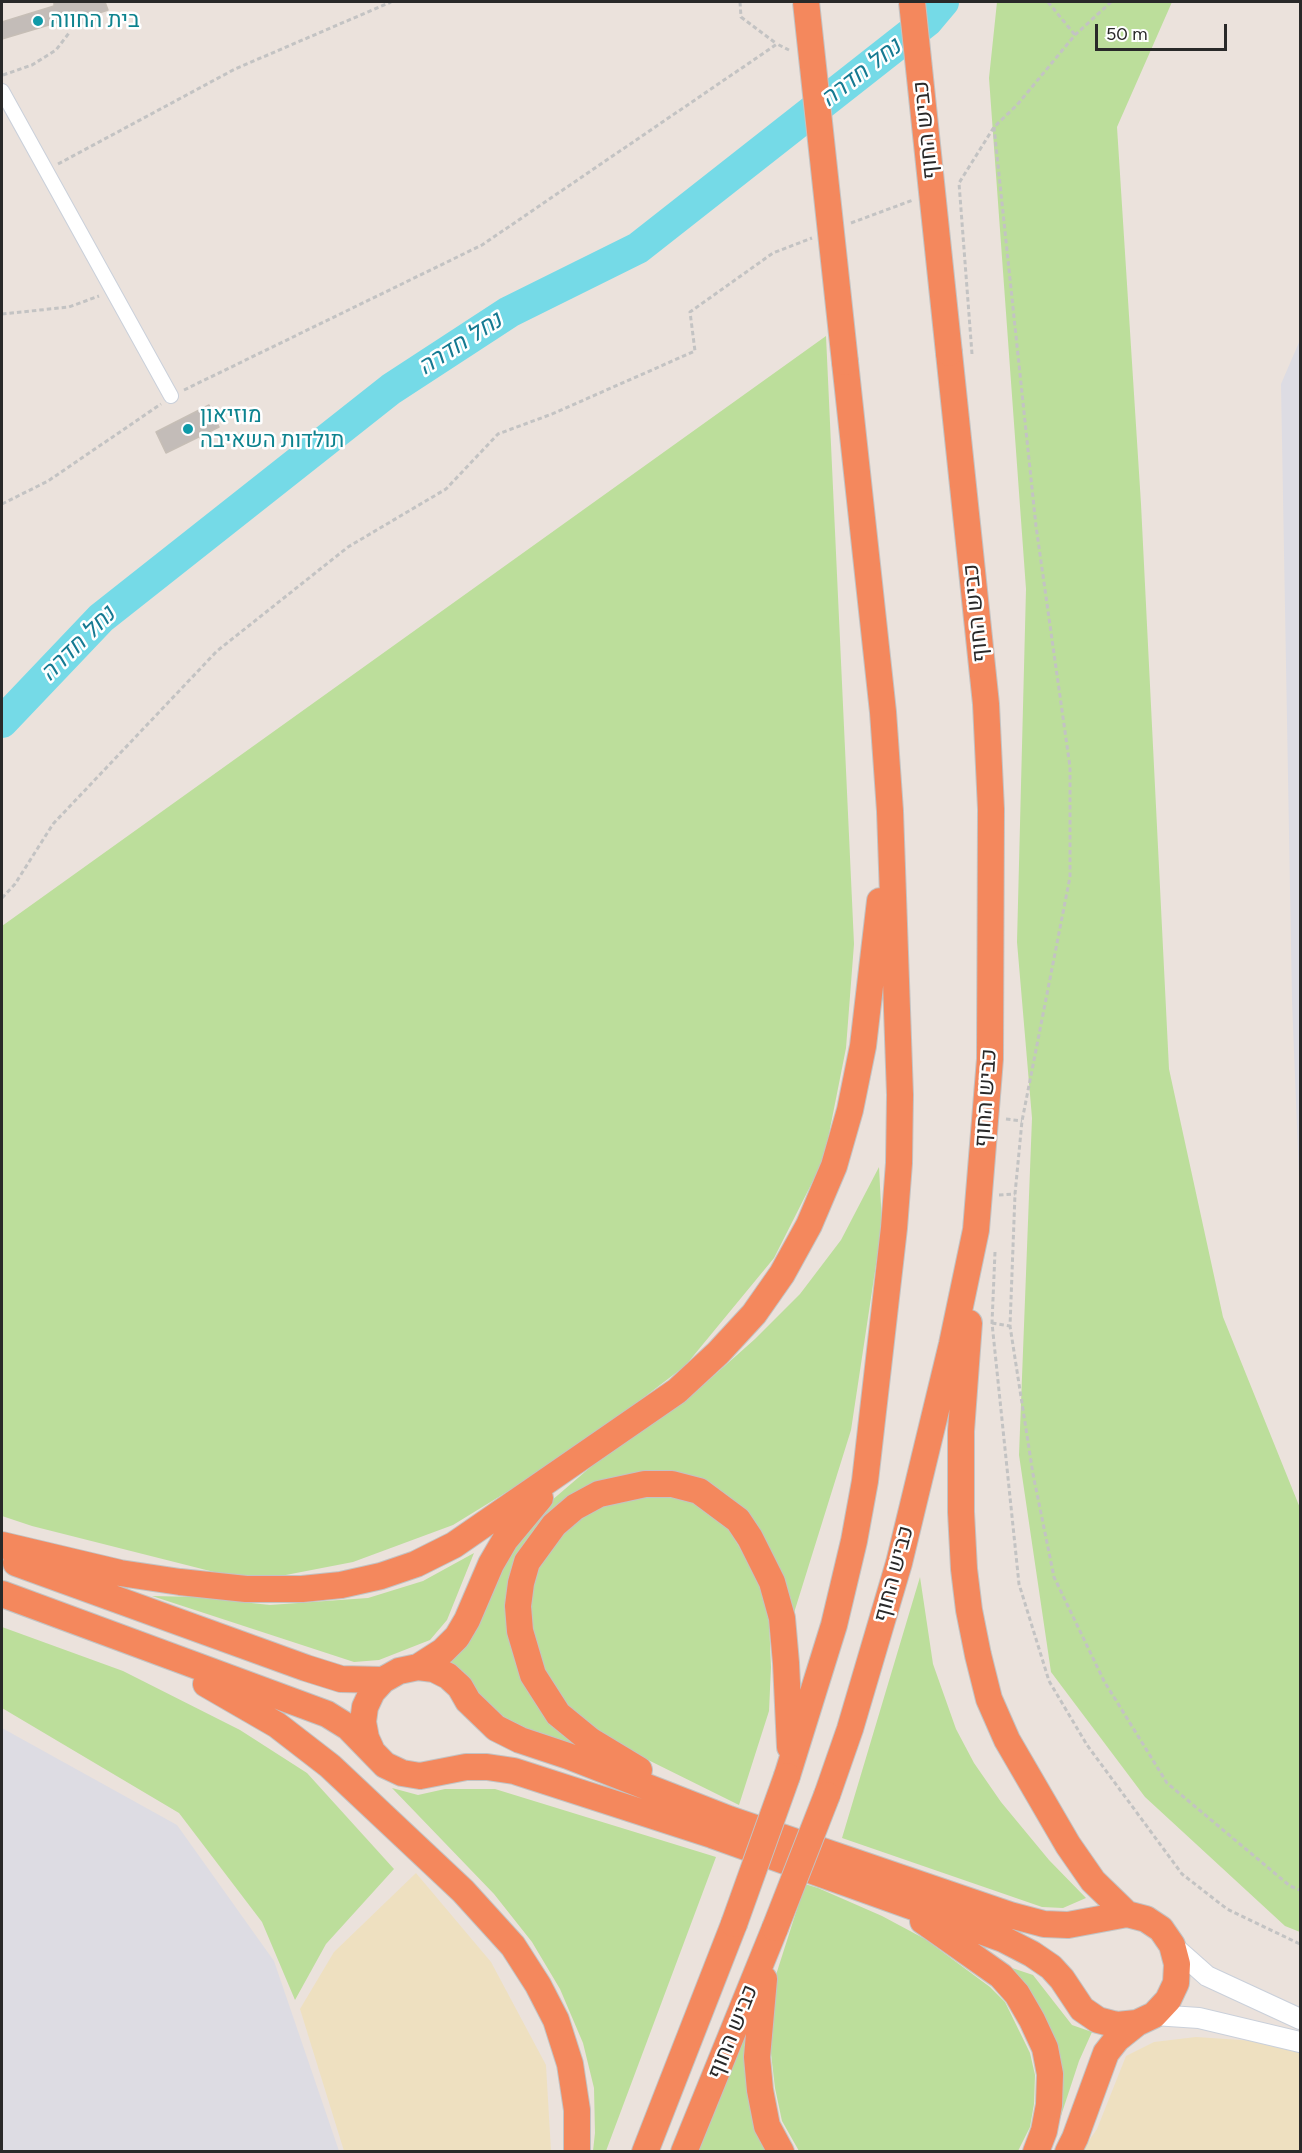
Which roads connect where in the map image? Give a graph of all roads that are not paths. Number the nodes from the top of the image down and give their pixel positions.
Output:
1 (806, 2) edge
2 (912, 2) edge
3 (2, 91) edge
4 (171, 396) road end
5 (890, 811) junction
6 (986, 1236) junction
7 (608, 1439) junction
8 (2, 1545) edge
9 (2, 1558) edge
10 (2, 1594) edge
11 (129, 1642) junction
12 (418, 1667) junction
13 (382, 1680) junction
14 (373, 1752) junction
15 (789, 1770) junction
16 (729, 1819) junction
17 (847, 1884) junction
18 (1127, 1914) junction
19 (773, 1932) junction
20 (1172, 1945) junction
21 (1146, 2019) junction
22 (1300, 2019) edge
23 (1300, 2042) edge
24 (577, 2151) edge
25 (645, 2151) edge
26 (684, 2151) edge
27 (781, 2151) edge
28 (1036, 2151) edge
29 (1068, 2151) edge

1 - 5 highway, כביש החוף, bridge
2 - 6 highway, כביש החוף, bridge
3 - 4 street
5 - 7 highway
5 - 15 highway, כביש החוף
6 - 18 highway
6 - 19 highway, כביש החוף, bridge
7 - 8 highway
7 - 12 highway
9 - 13 highway
10 - 11 highway
11 - 14 highway
11 - 24 highway
12 - 13 highway
12 - 16 highway
13 - 14 highway
14 - 17 highway
15 - 16 highway
15 - 25 highway, כביש החוף, bridge
16 - 18 highway
17 - 21 highway
17 - 28 highway
18 - 20 highway
19 - 26 highway, כביש החוף
19 - 27 highway
20 - 21 highway
20 - 22 street
21 - 23 street
21 - 29 highway

